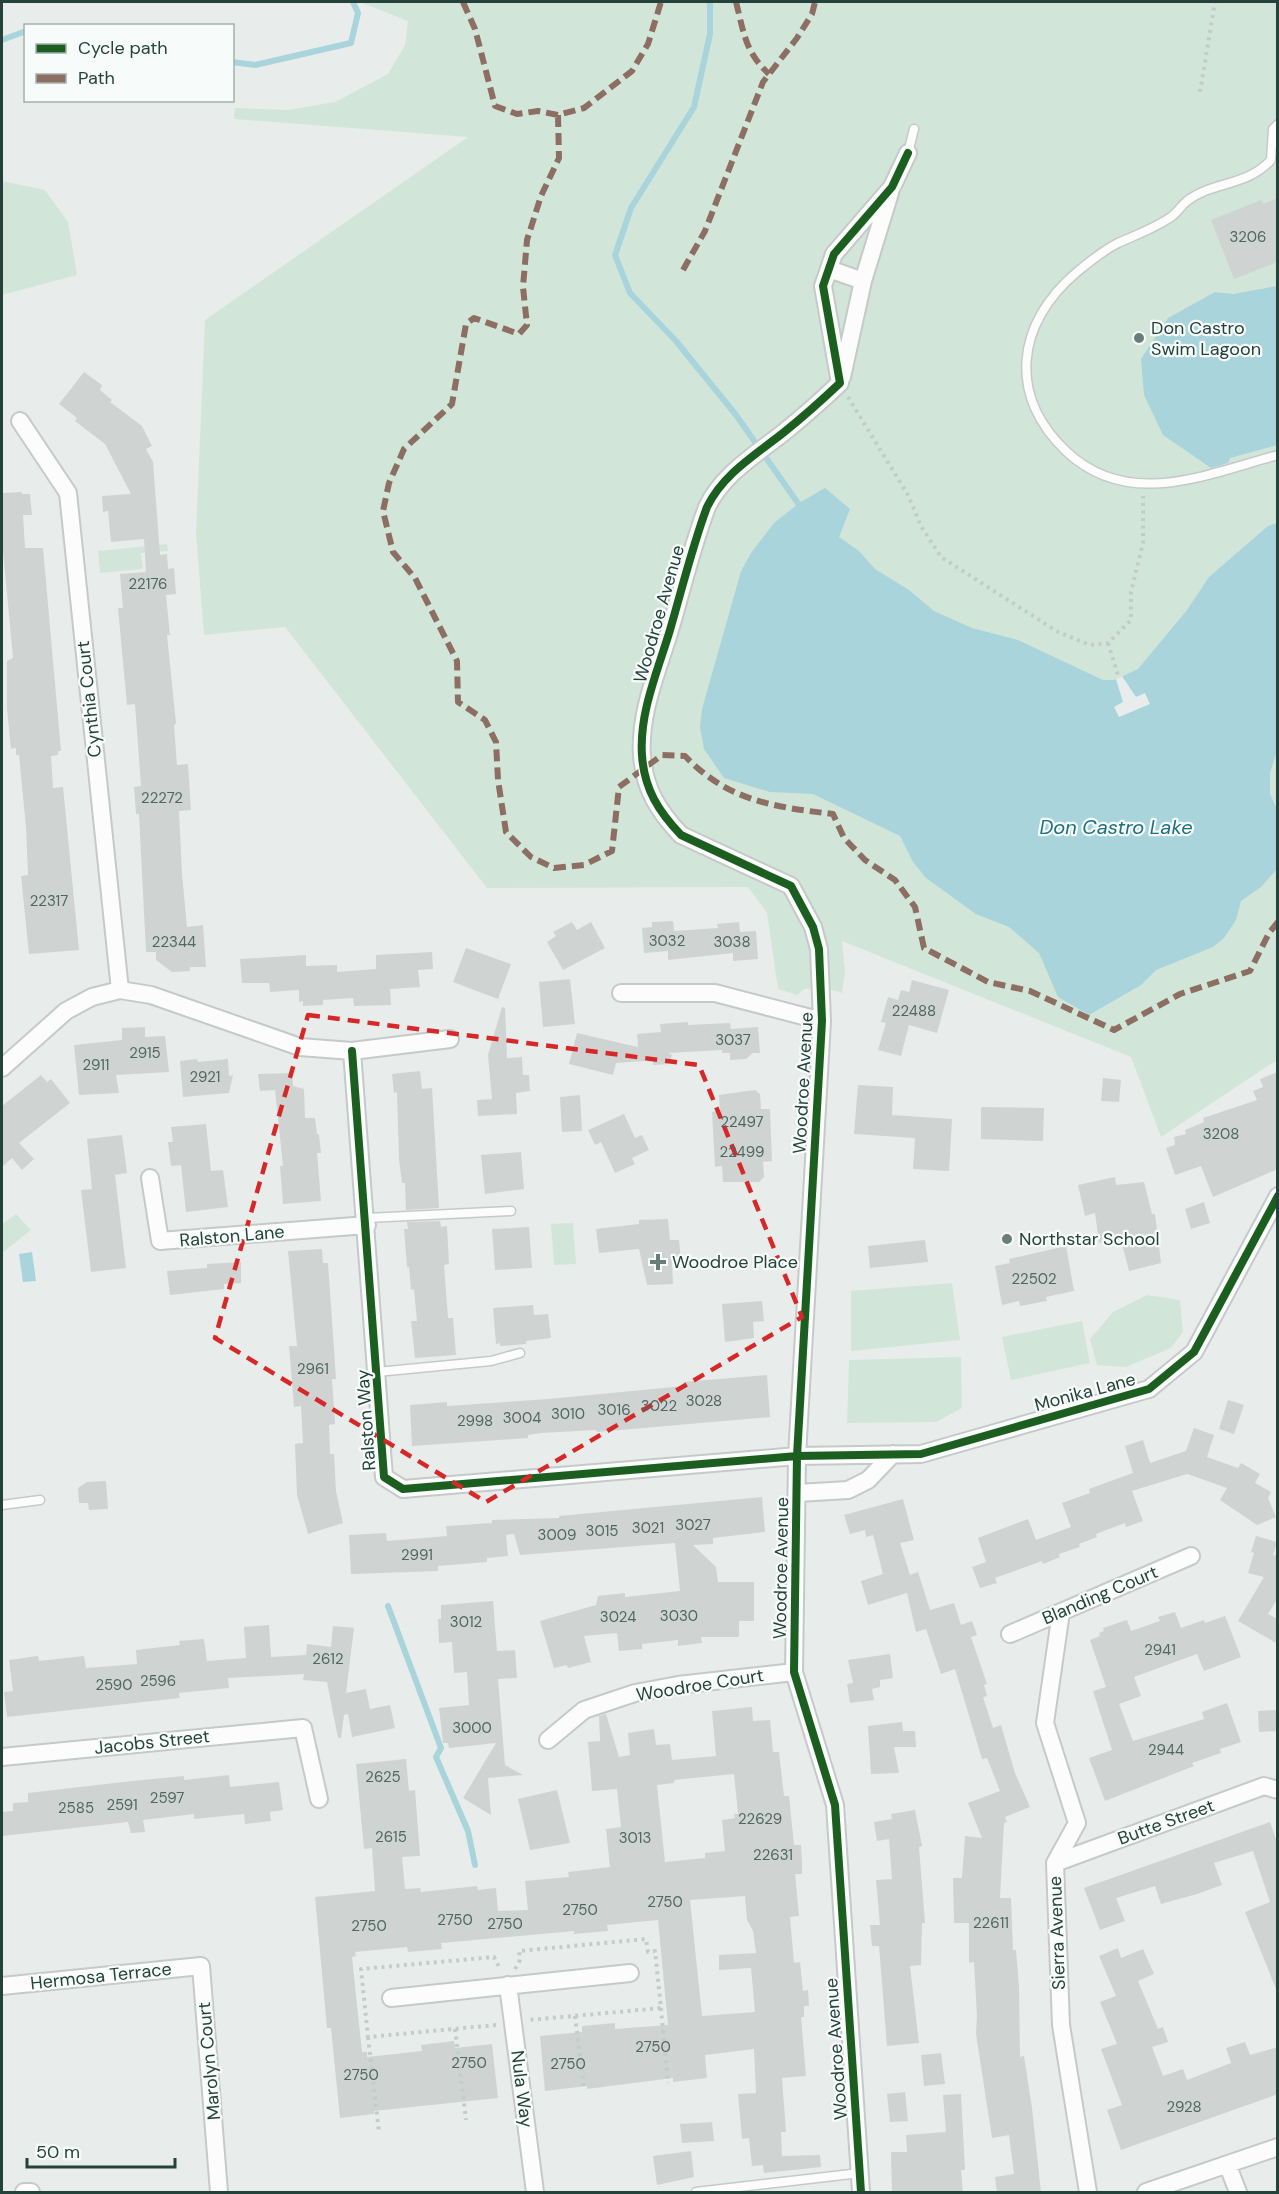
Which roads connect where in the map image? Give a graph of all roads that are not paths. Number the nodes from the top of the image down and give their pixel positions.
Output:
1 (1278, 124) edge
2 (914, 129) dead end
3 (908, 153) joint
4 (892, 187) junction
5 (829, 268) junction
6 (863, 281) junction
7 (840, 383) junction
8 (20, 421) dead end
9 (1278, 455) edge
10 (120, 990) junction
11 (621, 993) dead end
12 (822, 1022) junction
13 (450, 1039) dead end
14 (352, 1052) junction
15 (2, 1068) edge
16 (150, 1178) dead end
17 (1278, 1196) edge
18 (511, 1211) dead end
19 (367, 1222) junction
20 (1270, 1222) edge
21 (520, 1353) dead end
22 (377, 1372) junction
23 (894, 1454) junction
24 (797, 1456) junction
25 (798, 1493) junction
26 (40, 1500) dead end
27 (2, 1505) edge
28 (1191, 1557) dead end
29 (1061, 1612) junction
30 (1010, 1634) dead end
31 (794, 1672) junction
32 (548, 1740) dead end
33 (2, 1757) edge
34 (1278, 1790) edge
35 (319, 1799) dead end
36 (1054, 1863) junction
37 (201, 1966) joint
38 (630, 1973) dead end
39 (508, 1985) junction
40 (2, 1986) edge
41 (392, 1998) dead end
42 (1278, 2147) edge
43 (1228, 2166) junction
44 (860, 2173) junction
45 (219, 2193) edge
46 (535, 2193) edge
47 (696, 2193) edge
48 (861, 2193) edge
49 (1088, 2193) edge
50 (1146, 2193) edge
51 (1238, 2193) edge

1 - 9 lane
2 - 3 lane
3 - 4 street
4 - 5 street
4 - 6 street
5 - 6 street
5 - 7 street
6 - 7 street
7 - 12 street, Woodroe Avenue
8 - 10 street, Cynthia Court
10 - 14 street
10 - 15 street
11 - 12 street
12 - 24 street, Woodroe Avenue
13 - 14 street
14 - 19 street, Ralston Way
16 - 19 street, Ralston Lane
17 - 20 street, Monika Lane
18 - 19 lane
19 - 22 street, Ralston Way
20 - 23 street, Monika Lane
21 - 22 lane
22 - 24 street, Ralston Way
23 - 24 street, Monika Lane
23 - 25 street
24 - 25 street, Woodroe Avenue
25 - 31 street, Woodroe Avenue
26 - 27 lane
28 - 29 street, Blanding Court
29 - 30 street, Blanding Court
29 - 36 street, Sierra Avenue
31 - 32 street, Woodroe Court
31 - 44 street, Woodroe Avenue
33 - 35 street, Jacobs Street
34 - 36 street, Butte Street
36 - 49 street, Sierra Avenue
37 - 40 street, Hermosa Terrace
37 - 45 street, Marolyn Court
38 - 39 street
39 - 41 street
39 - 46 street, Nula Way
42 - 43 street
43 - 50 street
43 - 51 street
44 - 47 lane
44 - 48 street, Woodroe Avenue

